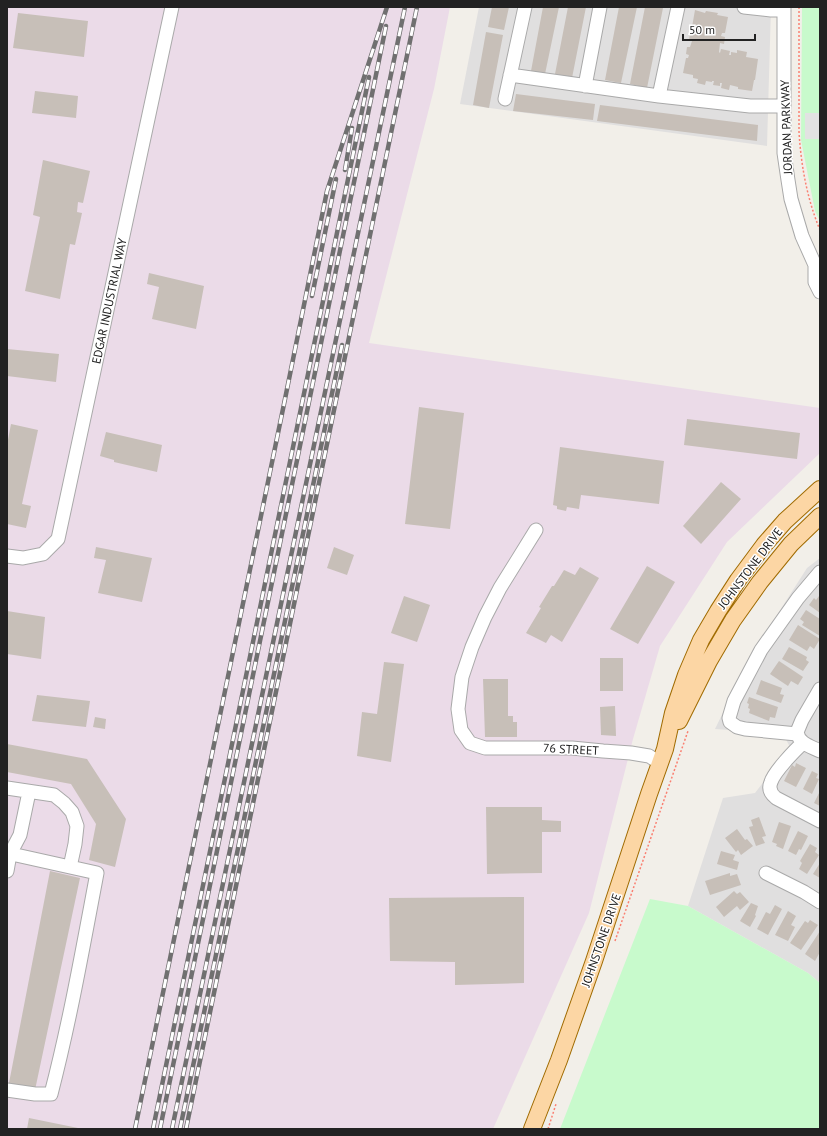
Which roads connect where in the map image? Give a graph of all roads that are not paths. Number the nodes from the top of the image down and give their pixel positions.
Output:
1 (172, 7) edge
2 (525, 7) edge
3 (600, 7) edge
4 (678, 7) edge
5 (744, 7) edge
6 (784, 9) edge
7 (510, 75) junction
8 (585, 86) junction
9 (660, 96) junction
10 (505, 99) dead end
11 (784, 106) junction
12 (818, 267) edge
13 (820, 290) edge
14 (820, 489) edge
15 (820, 516) edge
16 (536, 530) dead end
17 (7, 556) edge
18 (820, 572) edge
19 (820, 689) edge
20 (799, 736) junction
21 (820, 751) edge
22 (663, 756) junction
23 (7, 788) edge
24 (29, 792) junction
25 (820, 821) edge
26 (9, 853) edge
27 (70, 866) junction
28 (7, 871) edge
29 (766, 873) dead end
30 (820, 902) edge
31 (7, 1090) edge
32 (532, 1129) edge

1 - 17 street, EDGAR INDUSTRIAL WAY
2 - 7 street
3 - 8 street
4 - 9 street
5 - 6 street
6 - 11 street, JORDAN PARKWAY
7 - 8 street
7 - 10 street
8 - 9 street
9 - 11 street
11 - 12 street, JORDAN PARKWAY
12 - 13 street, JORDAN PARKWAY
14 - 22 main road, JOHNSTONE DRIVE
15 - 22 main road, JOHNSTONE DRIVE
16 - 22 street, 76 STREET
18 - 20 street
19 - 20 street
20 - 21 street
20 - 25 street
22 - 32 main road, JOHNSTONE DRIVE
23 - 24 street
24 - 26 street
24 - 27 street
26 - 27 street
26 - 28 street
27 - 31 street
29 - 30 street

